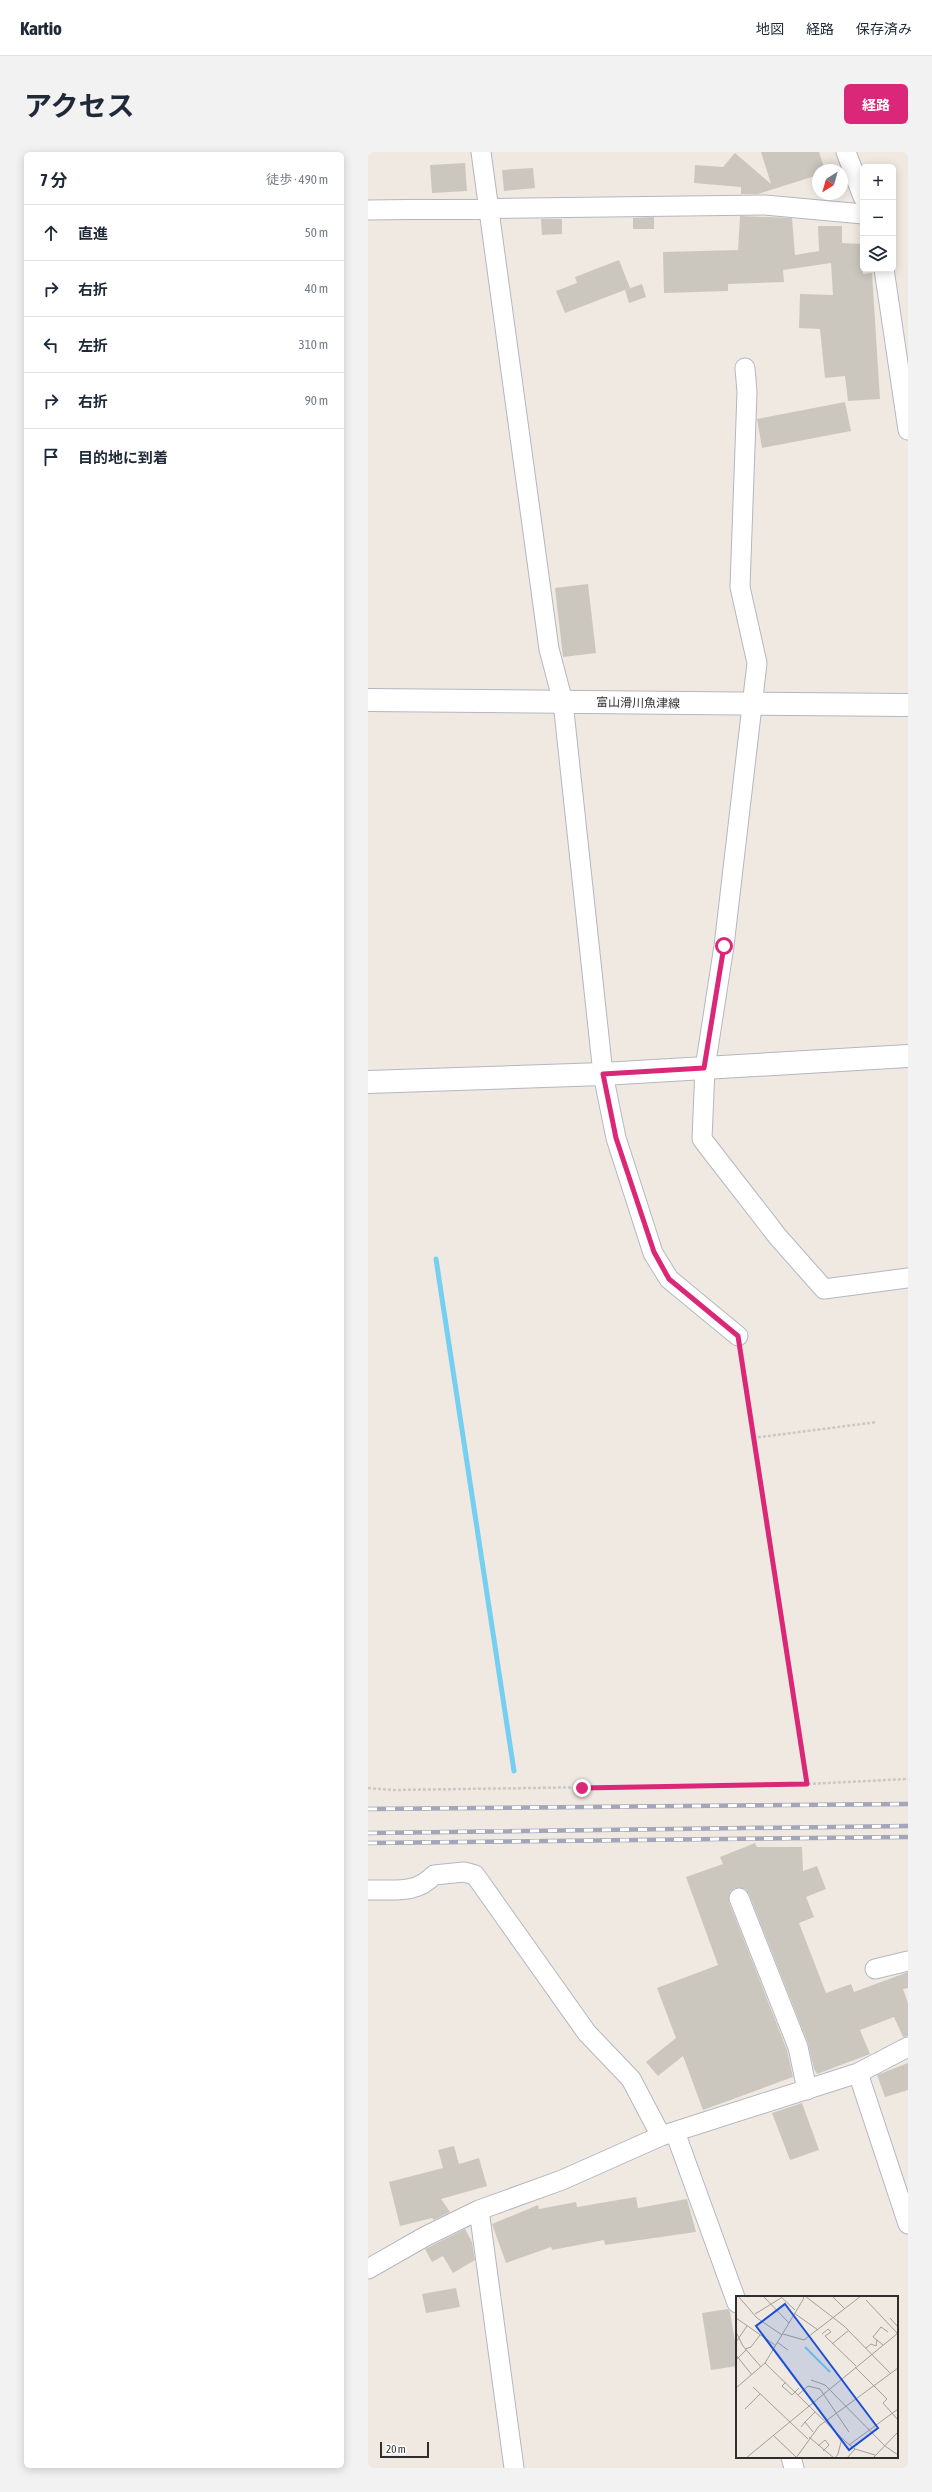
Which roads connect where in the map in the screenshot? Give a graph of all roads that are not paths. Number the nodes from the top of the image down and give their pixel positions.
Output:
1 (481, 152) edge
2 (846, 152) edge
3 (860, 189) edge
4 (488, 207) junction
5 (368, 210) edge
6 (860, 214) edge
7 (885, 272) edge
8 (903, 350) edge
9 (745, 368) dead end
10 (908, 430) edge
11 (368, 700) edge
12 (563, 702) junction
13 (752, 705) junction
14 (908, 705) edge
15 (908, 1056) edge
16 (704, 1068) junction
17 (603, 1074) junction
18 (368, 1082) edge
19 (908, 1278) edge
20 (738, 1336) road end
21 (368, 1890) edge
22 (739, 1898) dead end
23 (908, 1961) edge
24 (875, 1970) dead end
25 (908, 2047) edge
26 (858, 2073) junction
27 (808, 2090) junction
28 (668, 2134) junction
29 (479, 2210) junction
30 (908, 2224) edge
31 (368, 2269) edge
32 (736, 2301) edge
33 (791, 2458) edge
34 (514, 2468) edge
35 (794, 2468) edge

1 - 4 street
2 - 3 street
4 - 5 street
4 - 6 street
4 - 12 street
7 - 8 street
8 - 10 street
9 - 13 street
11 - 12 main road, 富山滑川魚津線
12 - 13 main road, 富山滑川魚津線
12 - 17 street
13 - 14 main road, 富山滑川魚津線
13 - 16 street
15 - 16 main road
16 - 17 main road
16 - 19 street
17 - 18 main road
17 - 20 street
21 - 28 street
22 - 27 street
23 - 24 street
25 - 26 street
26 - 27 street
26 - 30 street
27 - 28 street
28 - 29 street
28 - 32 street
29 - 31 street
29 - 34 street
33 - 35 street

